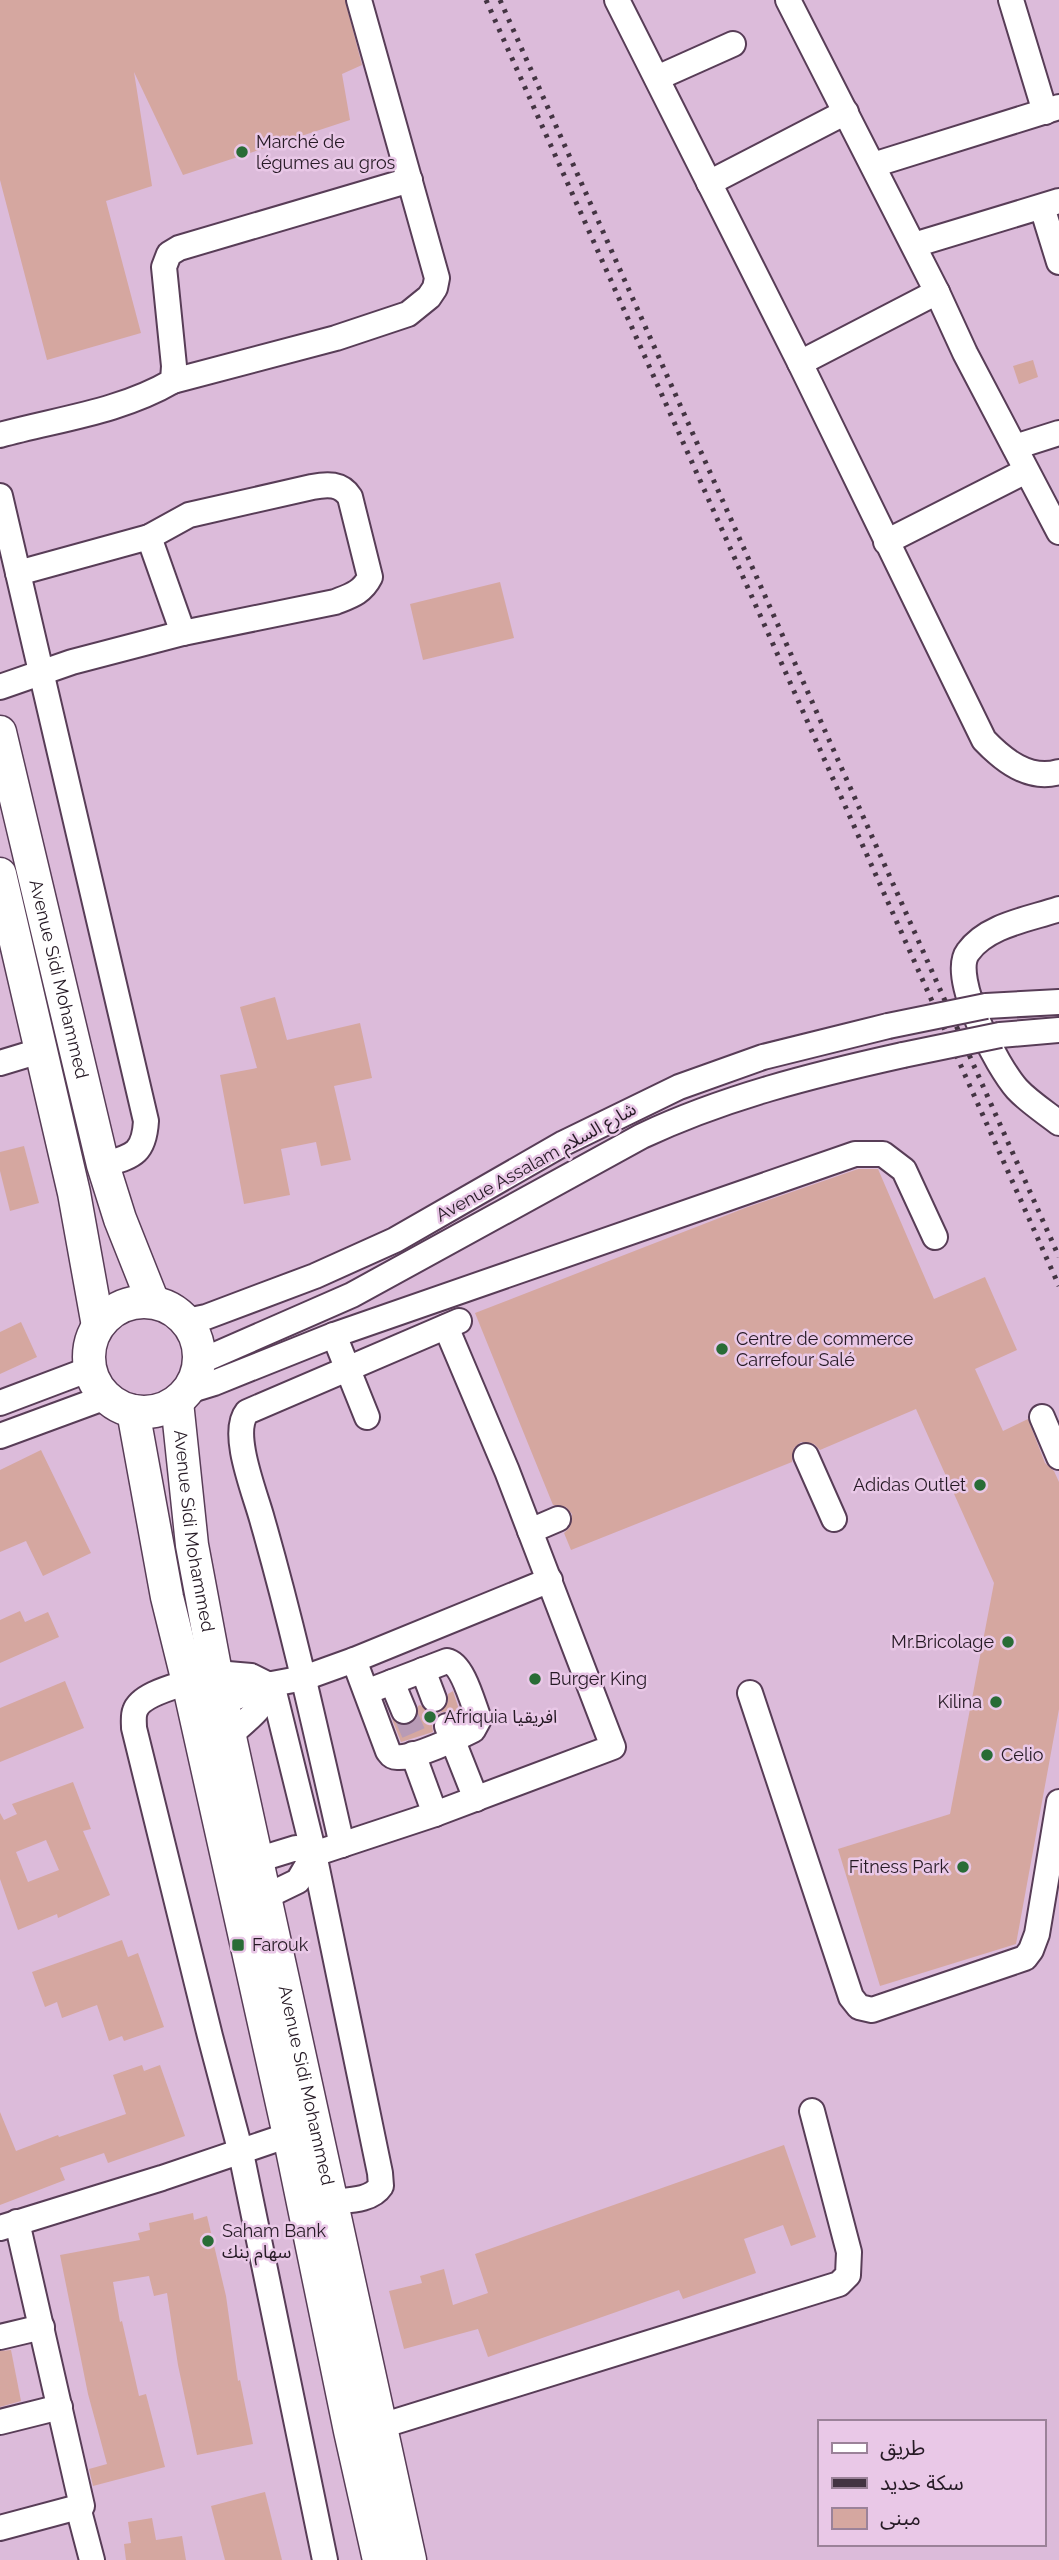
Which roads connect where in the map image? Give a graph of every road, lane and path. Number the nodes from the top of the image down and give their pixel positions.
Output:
1 (359, 0) edge
2 (617, 0) edge
3 (788, 0) edge
4 (1011, 0) edge
5 (733, 44) dead end
6 (657, 78) junction
7 (1052, 110) edge
8 (846, 112) junction
9 (873, 165) junction
10 (410, 180) junction
11 (709, 183) junction
12 (1050, 204) edge
13 (914, 246) junction
14 (1059, 262) edge
15 (937, 292) junction
16 (800, 363) junction
17 (173, 381) junction
18 (1059, 433) edge
19 (0, 435) edge
20 (1015, 447) junction
21 (1026, 471) junction
22 (0, 496) edge
23 (1059, 532) edge
24 (149, 537) junction
25 (886, 542) junction
26 (18, 573) junction
27 (183, 633) junction
28 (41, 673) junction
29 (0, 687) edge
30 (0, 733) edge
31 (1059, 772) edge
32 (0, 874) edge
33 (1059, 909) edge
34 (1059, 1002) edge
35 (1059, 1030) edge
36 (43, 1050) junction
37 (0, 1063) edge
38 (1059, 1123) edge
39 (103, 1165) junction
40 (935, 1237) dead end
41 (153, 1302) junction
42 (187, 1321) junction
43 (98, 1326) junction
44 (334, 1335) junction
45 (90, 1369) junction
46 (348, 1369) junction
47 (188, 1385) junction
48 (0, 1403) edge
49 (120, 1404) junction
50 (367, 1417) dead end
51 (1042, 1417) dead end
52 (0, 1436) edge
53 (806, 1456) dead end
54 (1059, 1457) edge
55 (558, 1519) dead end
56 (834, 1519) dead end
57 (530, 1531) junction
58 (550, 1580) junction
59 (354, 1660) junction
60 (423, 1670) junction
61 (304, 1678) junction
62 (392, 1682) junction
63 (270, 1684) junction
64 (209, 1686) junction
65 (366, 1692) junction
66 (750, 1693) dead end
67 (435, 1699) dead end
68 (404, 1711) tunnel mouth
69 (450, 1733) junction
70 (230, 1735) junction
71 (416, 1748) junction
72 (475, 1799) junction
73 (1059, 1802) edge
74 (435, 1814) junction
75 (342, 1845) junction
76 (313, 1855) junction
77 (257, 1860) junction
78 (265, 1897) junction
79 (812, 2111) dead end
80 (289, 2135) junction
81 (242, 2153) junction
82 (331, 2202) junction
83 (9, 2225) edge
84 (42, 2327) junction
85 (0, 2337) edge
86 (60, 2407) junction
87 (0, 2422) edge
88 (365, 2431) junction
89 (78, 2507) junction
90 (0, 2528) edge
91 (92, 2560) edge
92 (325, 2560) edge
93 (379, 2560) edge
94 (410, 2560) edge

1 - 10 street
2 - 6 street
3 - 8 street
4 - 7 street
5 - 6 street
6 - 11 street
7 - 9 street
8 - 9 street
8 - 11 street
9 - 13 street
10 - 17 street
10 - 17 street
11 - 16 street
12 - 13 street
12 - 14 street
13 - 15 street
15 - 16 street
15 - 20 street
16 - 25 street
17 - 19 street
18 - 20 street
20 - 21 street
21 - 23 street
21 - 25 street
22 - 26 street
24 - 26 street
24 - 27 street
24 - 27 street
25 - 31 street
26 - 28 street
27 - 28 street
28 - 29 street
28 - 39 street
30 - 39 main road, Avenue Sidi Mohammed
32 - 36 main road, Avenue Sidi Mohammed
33 - 38 street
34 - 42 street, Avenue Assalam شارع السلام, bridge
35 - 47 street, Avenue Assalam شارع السلام, bridge
36 - 37 street
36 - 43 main road, Avenue Sidi Mohammed
39 - 41 main road, Avenue Sidi Mohammed
40 - 44 street
41 - 42 main road
41 - 43 main road
42 - 47 main road
43 - 45 main road
44 - 46 street
44 - 47 street
45 - 48 street
45 - 49 main road
46 - 50 street
46 - 57 street
46 - 61 street
47 - 49 main road
47 - 64 main road, Avenue Sidi Mohammed
49 - 52 street
49 - 64 main road, Avenue Sidi Mohammed
51 - 54 street
53 - 56 street
55 - 57 street
57 - 58 street
58 - 59 street
58 - 72 street
59 - 61 street
59 - 65 street
60 - 62 street
60 - 67 street
60 - 69 street
61 - 63 street
61 - 75 street
62 - 65 street
62 - 68 street
63 - 64 street
63 - 70 street
63 - 76 street
64 - 70 main road, Avenue Sidi Mohammed
64 - 80 main road, Avenue Sidi Mohammed
64 - 81 street
65 - 71 street
66 - 73 street
69 - 71 street
69 - 72 street
70 - 77 main road, Avenue Sidi Mohammed
71 - 74 street
72 - 74 street
74 - 75 street
75 - 76 street
76 - 77 street
76 - 78 street
76 - 82 street
77 - 78 main road, Avenue Sidi Mohammed
78 - 82 main road, Avenue Sidi Mohammed
79 - 88 street
80 - 81 street
80 - 88 main road, Avenue Sidi Mohammed
81 - 83 street
81 - 92 street
82 - 88 main road, Avenue Sidi Mohammed
83 - 84 street
84 - 85 street
84 - 86 street
86 - 87 street
86 - 89 street
88 - 93 main road, Avenue Sidi Mohammed
88 - 94 main road, Avenue Sidi Mohammed
89 - 90 street
89 - 91 street

